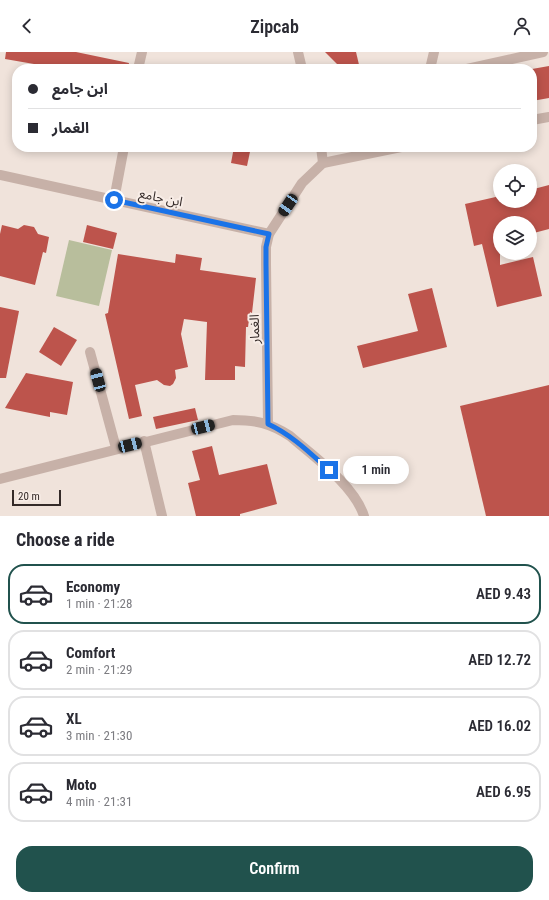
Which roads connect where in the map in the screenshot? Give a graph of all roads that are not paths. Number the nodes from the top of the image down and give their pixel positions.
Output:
1 (142, 52) edge
2 (298, 52) edge
3 (434, 52) edge
4 (543, 52) edge
5 (139, 64) edge
6 (301, 64) edge
7 (431, 64) edge
8 (489, 64) edge
9 (549, 116) edge
10 (537, 119) edge
11 (123, 152) edge
12 (322, 152) edge
13 (377, 152) edge
14 (323, 163) junction
15 (0, 175) edge
16 (114, 200) junction
17 (269, 234) junction
18 (90, 352) dead end
19 (268, 424) junction
20 (144, 442) junction
21 (116, 448) junction
22 (0, 479) edge
23 (162, 516) edge
24 (364, 516) edge

1 - 5 street
2 - 6 street
3 - 7 street
4 - 8 street
9 - 10 street
11 - 16 street
12 - 14 street
13 - 14 street
14 - 17 street
15 - 16 street, ابن جامع
16 - 17 street, ابن جامع
17 - 19 street, الغمار
18 - 21 street
19 - 20 street
19 - 24 street
20 - 21 street
20 - 23 street
21 - 22 street

